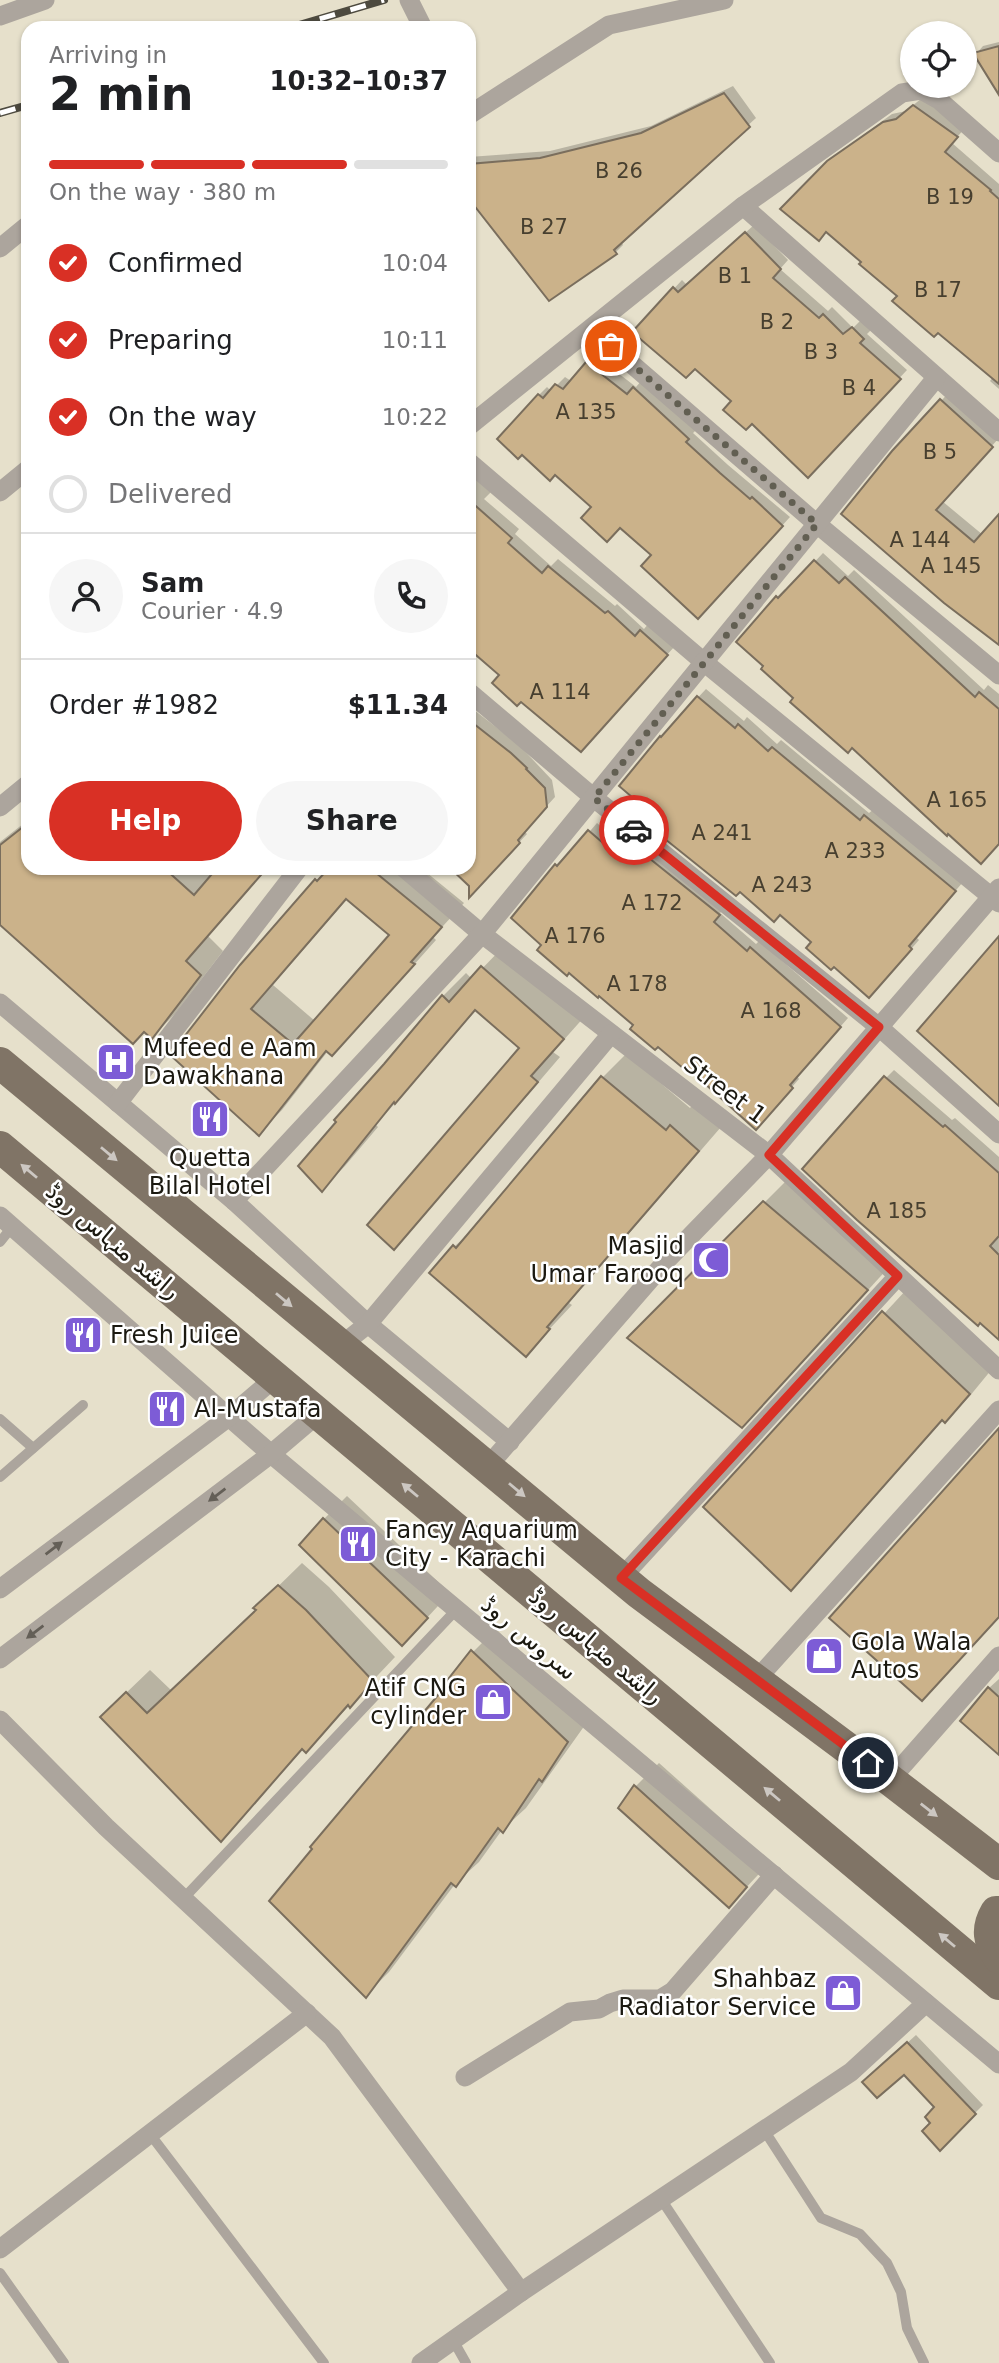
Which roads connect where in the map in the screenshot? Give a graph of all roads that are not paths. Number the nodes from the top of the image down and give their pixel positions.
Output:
1 (45, 0) edge
2 (409, 0) edge
3 (724, 0) edge
4 (0, 16) edge
5 (420, 21) edge
6 (476, 110) edge
7 (999, 153) edge
8 (743, 205) junction
9 (21, 231) edge
10 (0, 248) edge
11 (591, 329) junction
12 (936, 378) junction
13 (476, 420) edge
14 (999, 432) edge
15 (476, 467) edge
16 (21, 475) edge
17 (0, 492) edge
18 (817, 524) junction
19 (705, 663) junction
20 (999, 675) edge
21 (476, 698) edge
22 (21, 790) edge
23 (594, 798) junction
24 (0, 807) edge
25 (294, 875) edge
26 (412, 875) edge
27 (997, 896) edge
28 (482, 934) junction
29 (0, 1003) edge
30 (879, 1027) junction
31 (611, 1034) junction
32 (0, 1063) edge
33 (118, 1103) junction
34 (999, 1134) edge
35 (0, 1147) edge
36 (769, 1155) junction
37 (234, 1201) junction
38 (4, 1228) edge
39 (898, 1276) junction
40 (368, 1324) junction
41 (338, 1345) junction
42 (999, 1370) edge
43 (276, 1377) junction
44 (83, 1405) dead end
45 (999, 1410) edge
46 (318, 1414) junction
47 (229, 1417) junction
48 (0, 1419) edge
49 (510, 1442) junction
50 (33, 1448) junction
51 (271, 1454) junction
52 (488, 1466) junction
53 (0, 1477) edge
54 (621, 1578) junction
55 (0, 1589) edge
56 (457, 1609) junction
57 (999, 1656) edge
58 (0, 1659) edge
59 (756, 1680) junction
60 (0, 1720) edge
61 (890, 1780) junction
62 (999, 1864) edge
63 (774, 1875) junction
64 (183, 1899) junction
65 (999, 1912) edge
66 (999, 1958) edge
67 (999, 1983) edge
68 (926, 2003) junction
69 (307, 2013) junction
70 (999, 2064) edge
71 (466, 2077) dead end
72 (764, 2130) junction
73 (150, 2134) junction
74 (660, 2199) junction
75 (0, 2249) edge
76 (0, 2273) edge
77 (521, 2292) junction
78 (453, 2340) junction
79 (64, 2363) edge
80 (324, 2363) edge
81 (421, 2363) edge
82 (466, 2363) edge
83 (770, 2363) edge
84 (924, 2363) edge

1 - 4 street
2 - 5 street
3 - 6 street
7 - 8 street
8 - 11 street
8 - 12 street
9 - 10 street
11 - 13 street
11 - 18 street
12 - 14 street
12 - 18 street
15 - 19 street
16 - 17 street
18 - 19 street
18 - 20 street
19 - 23 street
19 - 27 street
21 - 23 street
22 - 24 street
23 - 28 street
23 - 30 street
25 - 33 street
26 - 28 street, Street 1
27 - 30 street
28 - 31 street, Street 1
28 - 37 street
29 - 33 street
30 - 34 street
30 - 36 street
31 - 36 street, Street 1
31 - 40 street
32 -> 41 main road
33 - 37 street
43 -> 35 main road, راشد منہاس روڈ
36 - 39 street, Street 1
36 - 49 street
37 - 40 street
38 - 47 street, سروس روڈ
39 - 42 street, Street 1
39 - 54 street
40 - 41 street
40 - 49 street
41 - 52 main road
43 - 46 main road, راشد منہاس روڈ
43 - 47 street
44 - 50 lane
45 - 59 street
46 - 51 street
67 -> 46 main road, راشد منہاس روڈ
47 - 51 street, سروس روڈ
55 -> 47 street
48 - 50 lane
49 - 52 street
50 - 53 lane
51 - 56 street, سروس روڈ
51 -> 58 street
52 -> 54 main road
54 - 59 main road
56 - 63 street, سروس روڈ
56 - 64 lane
57 - 61 street
59 - 61 main road
60 - 64 street
61 -> 62 main road
63 - 68 street, سروس روڈ
63 - 71 street
64 - 69 street
65 - 66 main road
68 - 70 street, سروس روڈ
68 - 72 street
69 - 73 street
69 - 77 street
72 - 74 street
72 - 84 lane
73 - 75 street
73 - 80 lane
74 - 77 street
74 - 83 lane
76 - 79 lane
77 - 78 street
78 - 81 street
78 - 82 lane

